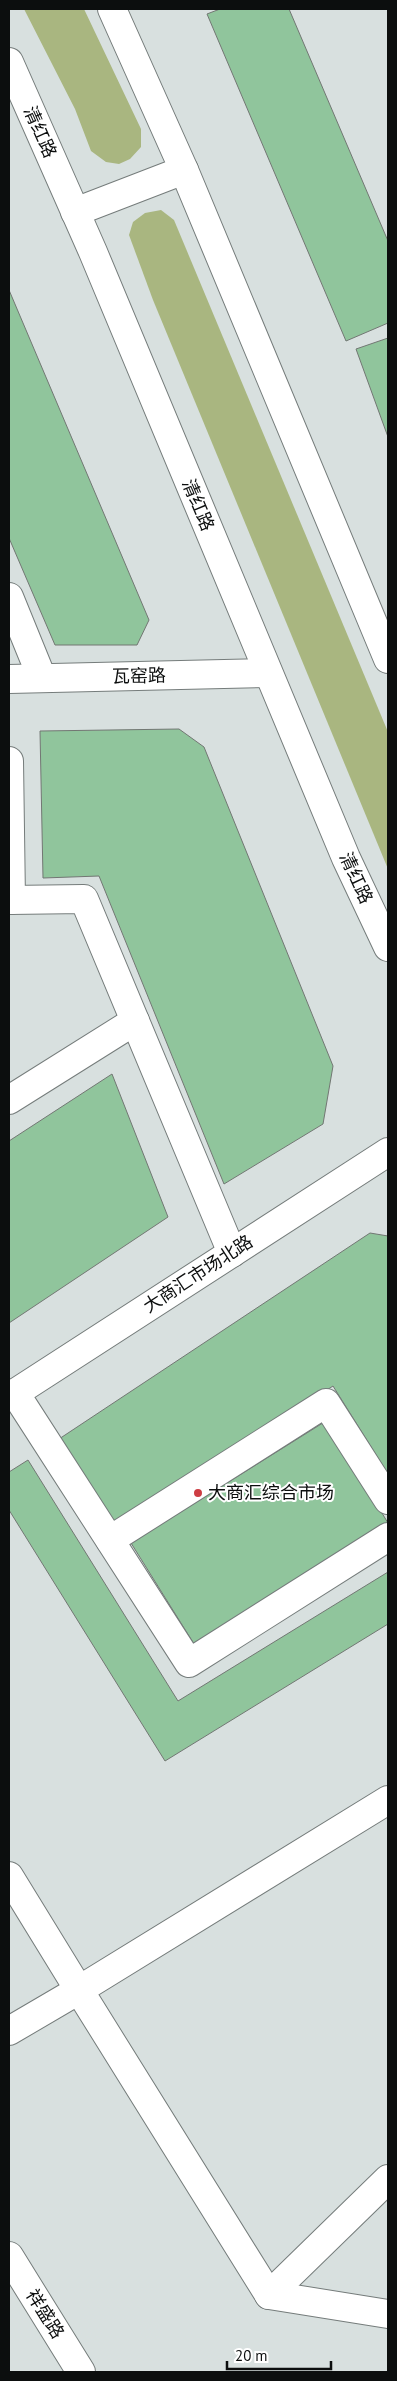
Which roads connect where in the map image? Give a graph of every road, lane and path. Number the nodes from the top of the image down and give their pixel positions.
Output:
1 (112, 9) edge
2 (9, 62) edge
3 (184, 170) junction
4 (75, 212) junction
5 (9, 597) edge
6 (388, 660) edge
7 (268, 673) junction
8 (42, 678) junction
9 (9, 679) edge
10 (9, 761) edge
11 (10, 900) edge
12 (388, 947) edge
13 (135, 1021) junction
14 (9, 1100) edge
15 (388, 1152) edge
16 (232, 1253) junction
17 (12, 1395) edge
18 (388, 1500) edge
19 (388, 1536) edge
20 (110, 1540) junction
21 (388, 1800) edge
22 (9, 1876) edge
23 (79, 1990) junction
24 (9, 2031) edge
25 (388, 2178) edge
26 (9, 2256) edge
27 (269, 2295) junction
28 (388, 2314) edge
29 (81, 2372) edge

1 - 3 main road
2 - 4 main road, 清红路
3 - 4 main road
3 - 6 main road
4 - 7 main road, 清红路
5 - 8 main road
7 - 8 main road, 瓦窑路
7 - 12 main road, 清红路
8 - 9 main road, 瓦窑路
10 - 11 main road
11 - 13 main road
13 - 14 main road
13 - 16 main road
15 - 16 main road, 大商汇市场北路
16 - 17 main road, 大商汇市场北路
17 - 20 main road
18 - 20 main road
19 - 20 main road
21 - 23 main road
22 - 23 main road
23 - 24 main road
23 - 27 main road
25 - 27 main road
26 - 29 main road, 祥盛路
27 - 28 main road

